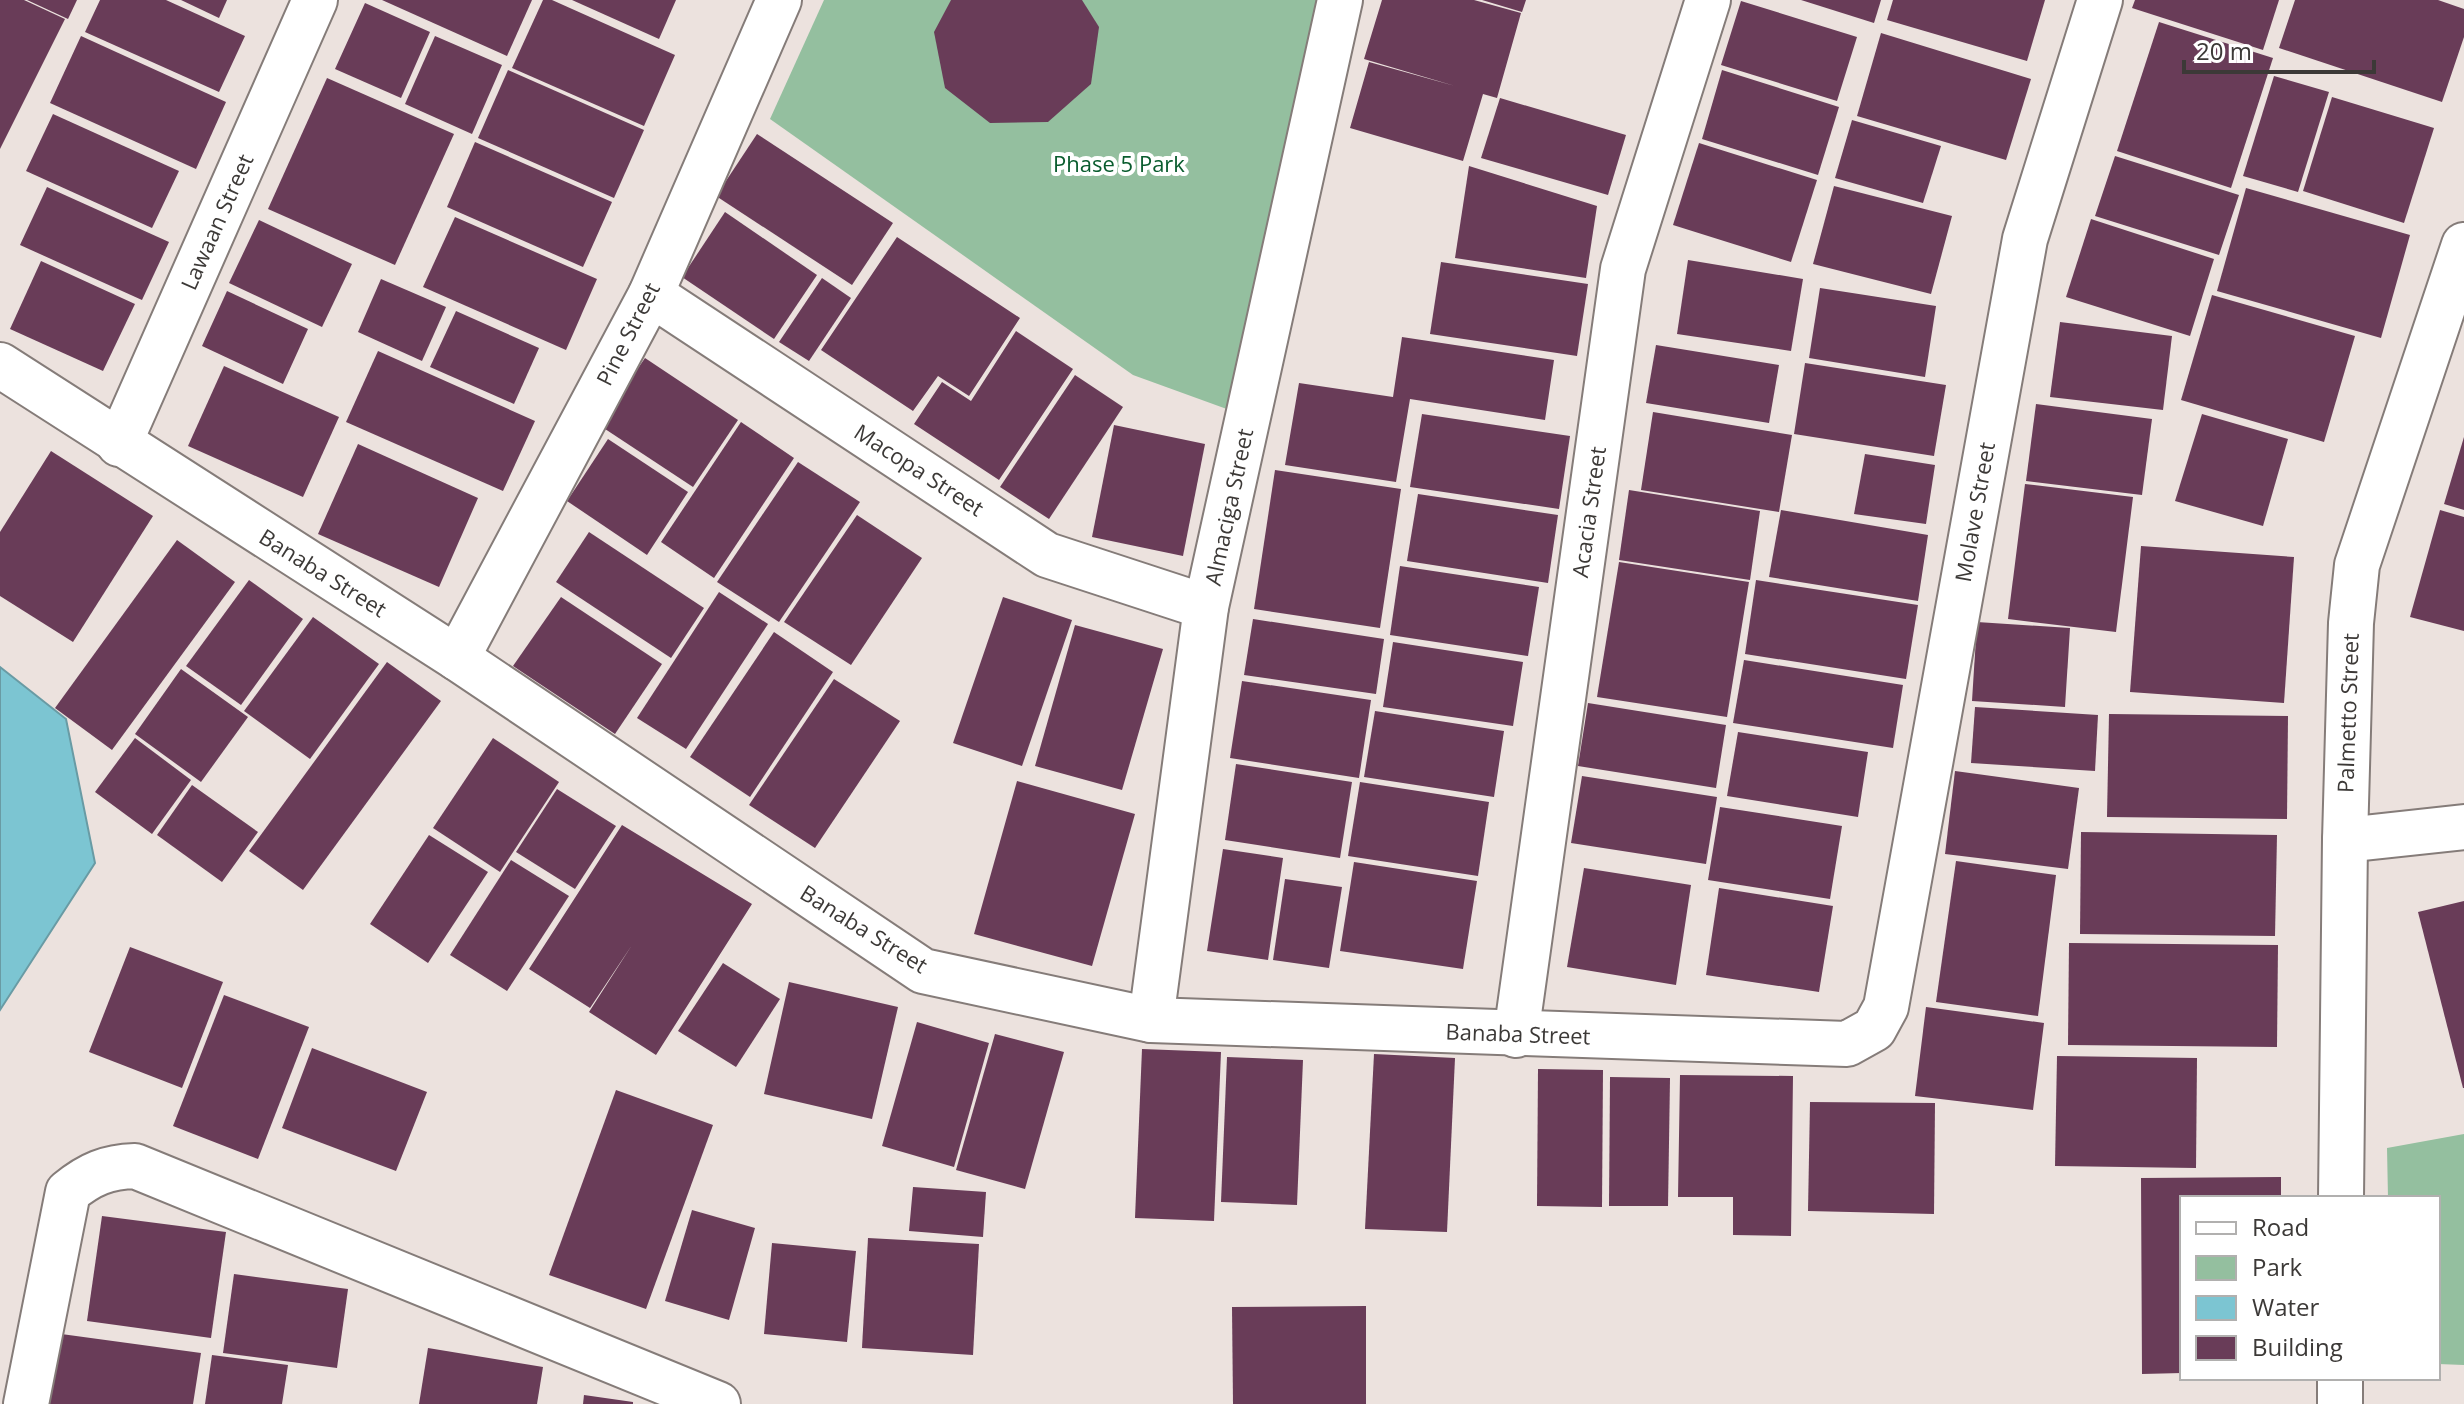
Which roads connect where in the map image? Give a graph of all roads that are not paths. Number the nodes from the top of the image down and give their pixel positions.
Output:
1 (315, 0) edge
2 (779, 0) edge
3 (1340, 0) edge
4 (1708, 0) edge
5 (2100, 0) edge
6 (2464, 245) edge
7 (651, 294) junction
8 (0, 365) edge
9 (119, 444) junction
10 (1206, 607) junction
11 (457, 658) junction
12 (2464, 827) edge
13 (2345, 840) junction
14 (1151, 1020) junction
15 (1874, 1029) joint
16 (1516, 1035) junction
17 (2341, 1196) edge
18 (2340, 1380) edge
19 (26, 1404) edge
20 (718, 1404) edge
21 (2340, 1404) edge

1 - 9 street, Lawaan Street
2 - 7 street, Pine Street
3 - 10 street, Almaciga Street
4 - 16 street, Acacia Street
5 - 15 street, Molave Street
6 - 13 street, Palmetto Street
7 - 10 street, Macopa Street
7 - 11 street, Pine Street
8 - 9 street, Banaba Street
9 - 11 street, Banaba Street
10 - 14 street, Almaciga Street
11 - 14 street, Banaba Street
12 - 13 street
13 - 17 street, Palmetto Street
14 - 16 street, Banaba Street
15 - 16 street, Banaba Street
18 - 21 street
19 - 20 street

